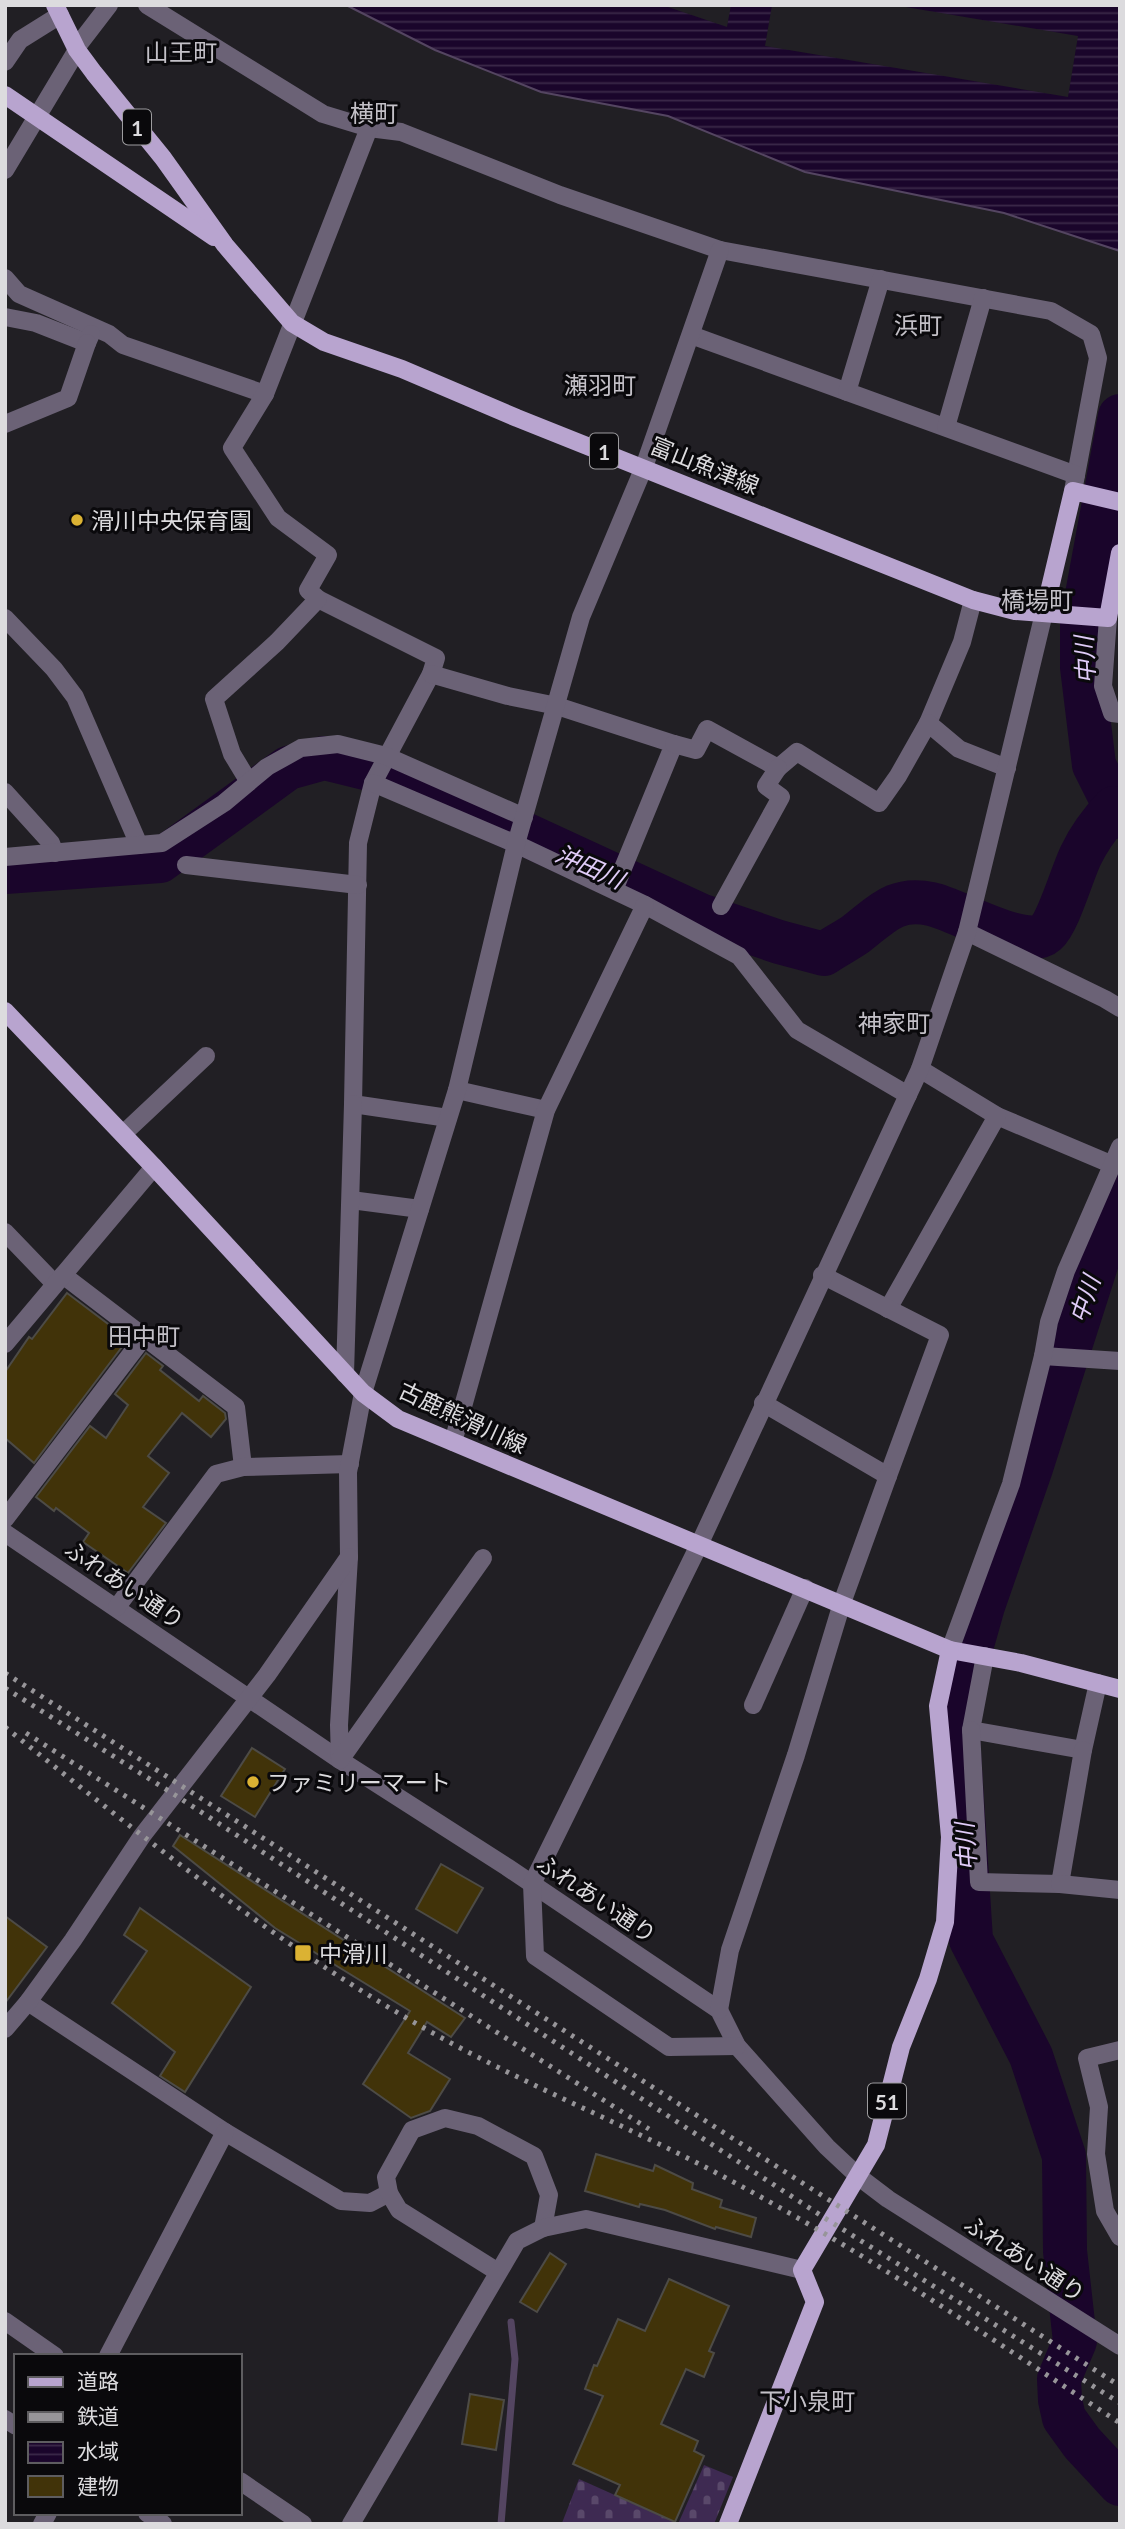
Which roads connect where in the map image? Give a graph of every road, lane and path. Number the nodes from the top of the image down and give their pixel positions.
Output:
1 (109, 5) edge
2 (147, 5) edge
3 (58, 10) edge
4 (77, 49) junction
5 (5, 62) edge
6 (5, 95) edge
7 (38, 116) junction
8 (369, 128) junction
9 (5, 170) edge
10 (225, 245) junction
11 (720, 250) junction
12 (5, 278) edge
13 (881, 279) junction
14 (983, 298) junction
15 (5, 317) edge
16 (292, 323) junction
17 (91, 335) junction
18 (691, 335) junction
19 (847, 391) junction
20 (265, 394) junction
21 (5, 424) edge
22 (946, 427) junction
23 (645, 467) junction
24 (1074, 483) junction
25 (1120, 502) edge
26 (1120, 553) edge
27 (318, 599) junction
28 (973, 600) junction
29 (1044, 613) junction
30 (5, 618) edge
31 (1108, 618) junction
32 (431, 674) junction
33 (557, 706) junction
34 (1120, 714) edge
35 (928, 723) junction
36 (674, 744) junction
37 (386, 756) junction
38 (778, 768) junction
39 (1007, 768) junction
40 (249, 782) junction
41 (373, 783) junction
42 (5, 792) edge
43 (524, 817) junction
44 (516, 844) junction
45 (139, 845) junction
46 (55, 853) junction
47 (5, 857) edge
48 (186, 865) dead end
49 (358, 885) junction
50 (614, 890) junction
51 (645, 905) junction
52 (722, 906) dead end
53 (967, 932) junction
54 (1120, 1008) edge
55 (5, 1011) edge
56 (206, 1056) dead end
57 (920, 1069) junction
58 (457, 1090) junction
59 (908, 1094) junction
60 (353, 1104) junction
61 (546, 1110) junction
62 (997, 1116) junction
63 (448, 1118) junction
64 (123, 1134) junction
65 (1120, 1147) edge
66 (1113, 1165) junction
67 (154, 1167) junction
68 (351, 1200) junction
69 (420, 1209) junction
70 (5, 1232) edge
71 (822, 1275) junction
72 (59, 1280) junction
73 (888, 1309) junction
74 (144, 1337) junction
75 (5, 1343) edge
76 (1043, 1356) junction
77 (1120, 1361) edge
78 (345, 1374) junction
79 (363, 1393) junction
80 (763, 1403) junction
81 (453, 1442) junction
82 (350, 1464) junction
83 (243, 1467) junction
84 (888, 1476) junction
85 (5, 1518) edge
86 (5, 1533) edge
87 (699, 1545) junction
88 (349, 1557) junction
89 (483, 1558) dead end
90 (805, 1588) junction
91 (842, 1603) junction
92 (117, 1608) junction
93 (950, 1650) junction
94 (985, 1656) junction
95 (1098, 1683) junction
96 (1120, 1689) edge
97 (248, 1698) junction
98 (752, 1705) dead end
99 (971, 1730) junction
100 (1083, 1750) junction
101 (340, 1760) junction
102 (532, 1884) junction
103 (1060, 1884) junction
104 (1120, 1890) edge
105 (29, 2002) junction
106 (719, 2010) junction
107 (5, 2029) edge
108 (737, 2046) junction
109 (1120, 2050) edge
110 (225, 2132) junction
111 (859, 2177) junction
112 (389, 2193) junction
113 (543, 2228) junction
114 (1120, 2237) edge
115 (802, 2270) junction
116 (498, 2272) junction
117 (5, 2321) edge
118 (1120, 2346) edge
119 (52, 2354) edge
120 (109, 2354) edge
121 (242, 2482) edge
122 (303, 2524) edge
123 (351, 2524) edge
124 (728, 2524) edge

1 - 4 street
2 - 8 street
3 - 4 main road, 富山魚津線 / 1
3 - 5 street
4 - 7 street
4 - 10 main road, 富山魚津線 / 1
6 - 7 main road, 富山魚津線 / 1
7 - 9 street
7 - 10 main road, 富山魚津線 / 1
8 - 11 street
8 - 16 street
10 - 16 main road, 富山魚津線 / 1
11 - 13 street
11 - 18 street
12 - 17 street
13 - 14 street
13 - 19 street
14 - 22 street
14 - 24 street
15 - 17 street
16 - 20 street
16 - 23 main road, 富山魚津線 / 1
17 - 20 street
17 - 21 street
18 - 19 street
18 - 23 street
19 - 22 street
20 - 27 street
22 - 24 street
23 - 28 main road, 富山魚津線 / 1
23 - 33 street
24 - 25 main road
24 - 29 main road
26 - 31 main road
27 - 32 street
27 - 40 street
28 - 29 main road, 富山魚津線 / 1
28 - 35 street
29 - 31 main road, 富山魚津線 / 1
29 - 39 street
30 - 45 street
31 - 34 street
32 - 33 street
32 - 37 street
33 - 36 street
33 - 43 street
35 - 38 street
35 - 39 street
36 - 38 street
36 - 50 street
37 - 40 street
37 - 41 street
37 - 43 street
38 - 52 street
39 - 53 street
40 - 45 street
41 - 44 street
41 - 49 street
42 - 46 street
43 - 44 street
44 - 50 street
44 - 58 street
45 - 46 street
46 - 47 street
48 - 49 street
49 - 60 street
50 - 51 street
51 - 59 street
51 - 61 street
53 - 54 street
53 - 57 street
55 - 64 main road, 古鹿熊滑川線
56 - 64 street
57 - 59 street
57 - 62 street
58 - 61 street
58 - 63 street
59 - 71 street
60 - 63 street
60 - 68 street
61 - 81 street
62 - 66 street
62 - 73 street
63 - 69 street
64 - 67 main road, 古鹿熊滑川線
65 - 66 street
66 - 76 street
67 - 72 street
67 - 78 main road, 古鹿熊滑川線
68 - 69 street
68 - 78 street
69 - 79 street
70 - 72 street
71 - 73 street
71 - 80 street
72 - 74 street
72 - 75 street
73 - 84 street
74 - 83 street
74 - 85 street
76 - 77 street
76 - 93 street
78 - 79 main road, 古鹿熊滑川線
79 - 81 main road, 古鹿熊滑川線
79 - 82 street
80 - 84 street
80 - 87 street
81 - 87 main road, 古鹿熊滑川線
82 - 83 street
82 - 88 street
83 - 92 street
84 - 91 street
86 - 92 street, ふれあい通り
87 - 90 main road, 古鹿熊滑川線
87 - 102 street
88 - 97 street
88 - 101 street
89 - 101 street
90 - 91 main road, 古鹿熊滑川線
90 - 98 street
91 - 93 main road, 古鹿熊滑川線
91 - 106 street
92 - 97 street, ふれあい通り
93 - 94 main road, 古鹿熊滑川線
93 - 111 main road, 51
94 - 95 main road, 古鹿熊滑川線
94 - 99 street
95 - 96 main road, 古鹿熊滑川線
95 - 100 street
97 - 101 street, ふれあい通り
97 - 105 street
99 - 100 street
99 - 103 street
100 - 103 street
101 - 102 street, ふれあい通り
102 - 106 street, ふれあい通り
102 - 108 street
103 - 104 street
105 - 107 street
105 - 110 street
106 - 108 street, ふれあい通り
108 - 111 street, ふれあい通り
109 - 114 street
110 - 112 street
110 - 120 street
111 - 115 main road, 51
111 - 118 street, ふれあい通り
112 - 113 street
112 - 116 street
113 - 115 street
113 - 116 street
115 - 124 main road
116 - 123 street
117 - 119 street
121 - 122 street

